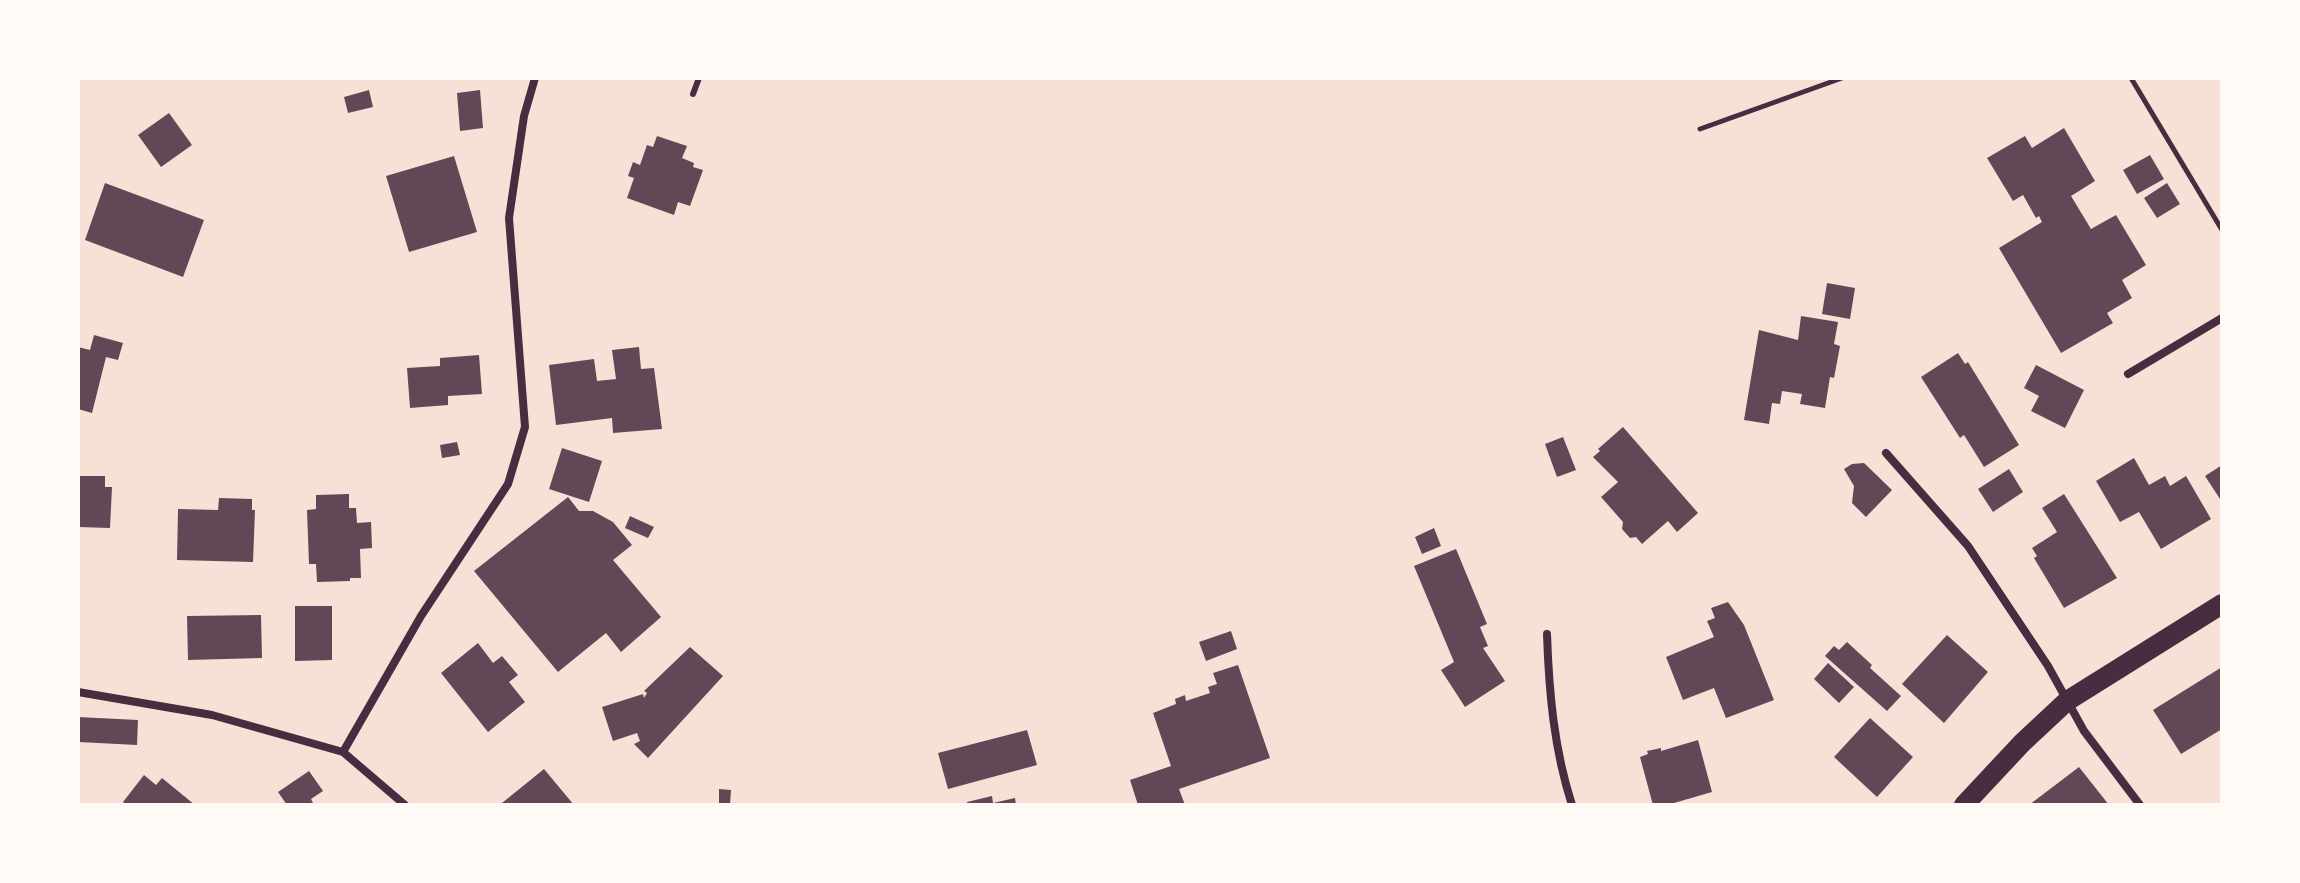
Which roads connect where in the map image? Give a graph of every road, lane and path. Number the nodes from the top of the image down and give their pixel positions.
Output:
1 (535, 78) edge
2 (699, 78) edge
3 (1842, 78) edge
4 (2131, 78) edge
5 (693, 94) dead end
6 (1700, 129) dead end
7 (2222, 230) edge
8 (2222, 318) edge
9 (2128, 374) dead end
10 (1886, 453) dead end
11 (2222, 604) edge
12 (1547, 634) dead end
13 (78, 692) edge
14 (2067, 701) junction
15 (343, 752) junction
16 (405, 805) edge
17 (1572, 805) edge
18 (1964, 805) edge
19 (2140, 805) edge

1 - 15 street
2 - 5 lane
3 - 6 path
4 - 7 path
8 - 9 street
10 - 14 street
11 - 14 main road
12 - 17 street
13 - 15 street
14 - 18 main road
14 - 19 street
15 - 16 street

